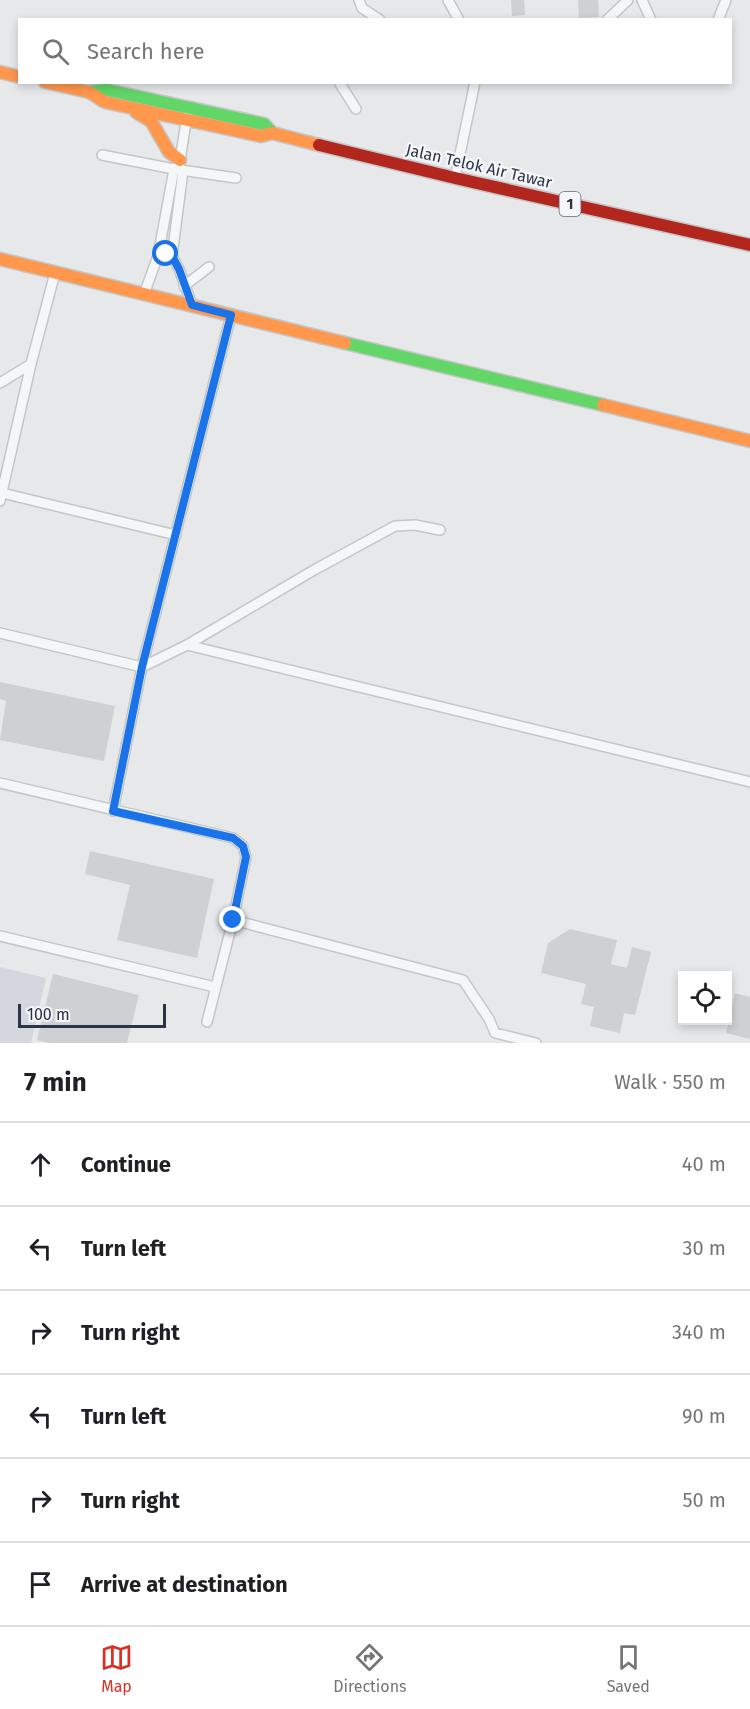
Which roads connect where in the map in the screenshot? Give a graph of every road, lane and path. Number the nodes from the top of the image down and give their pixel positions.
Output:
1 (359, 0) edge
2 (448, 0) edge
3 (628, 0) edge
4 (642, 0) edge
5 (726, 0) edge
6 (375, 18) edge
7 (458, 18) edge
8 (609, 18) edge
9 (650, 18) edge
10 (719, 18) edge
11 (0, 72) edge
12 (18, 76) edge
13 (54, 84) edge
14 (340, 84) edge
15 (475, 84) edge
16 (89, 92) junction
17 (188, 107) junction
18 (131, 108) junction
19 (356, 109) dead end
20 (186, 121) junction
21 (272, 133) junction
22 (102, 155) dead end
23 (179, 166) junction
24 (236, 178) dead end
25 (455, 178) junction
26 (750, 245) edge
27 (158, 256) junction
28 (172, 256) junction
29 (0, 259) edge
30 (209, 267) dead end
31 (56, 273) junction
32 (184, 286) junction
33 (144, 294) junction
34 (192, 305) junction
35 (231, 315) junction
36 (31, 364) junction
37 (0, 383) edge
38 (750, 441) edge
39 (1, 497) edge
40 (440, 530) dead end
41 (176, 536) junction
42 (0, 633) edge
43 (187, 645) junction
44 (142, 667) junction
45 (750, 782) edge
46 (0, 783) edge
47 (113, 811) junction
48 (233, 920) junction
49 (0, 936) edge
50 (215, 987) junction
51 (207, 1022) dead end
52 (536, 1043) edge

1 - 6 street
2 - 7 street
3 - 8 street
4 - 9 street
5 - 10 street
11 - 12 main road
13 - 16 main road, Jalan Telok Air Tawar / 1
14 - 19 street
15 - 25 street
16 - 17 main road, Jalan Telok Air Tawar / 1
16 - 18 main road, Jalan Telok Air Tawar / 1
17 - 20 street
17 - 21 main road, Jalan Telok Air Tawar / 1
18 - 20 main road, Jalan Telok Air Tawar / 1
18 - 23 main road
20 - 21 main road, Jalan Telok Air Tawar / 1
20 - 23 street
21 - 25 main road, Jalan Telok Air Tawar / 1
22 - 23 street
23 - 24 street
23 - 27 street
23 - 28 street
25 - 26 main road, Jalan Telok Air Tawar / 1
27 - 28 street
27 - 33 street
28 - 32 street
29 - 31 main road
30 - 32 street
31 - 33 main road
31 - 36 street
32 - 34 street
33 - 34 main road
34 - 35 main road
35 - 38 main road
35 - 41 street
36 - 37 street
36 - 39 street
39 - 41 street
40 - 43 street
41 - 44 street
42 - 44 street
43 - 44 street
43 - 45 street
44 - 47 street
46 - 47 street
47 - 48 street
48 - 50 street
48 - 52 street
49 - 50 street
50 - 51 street

